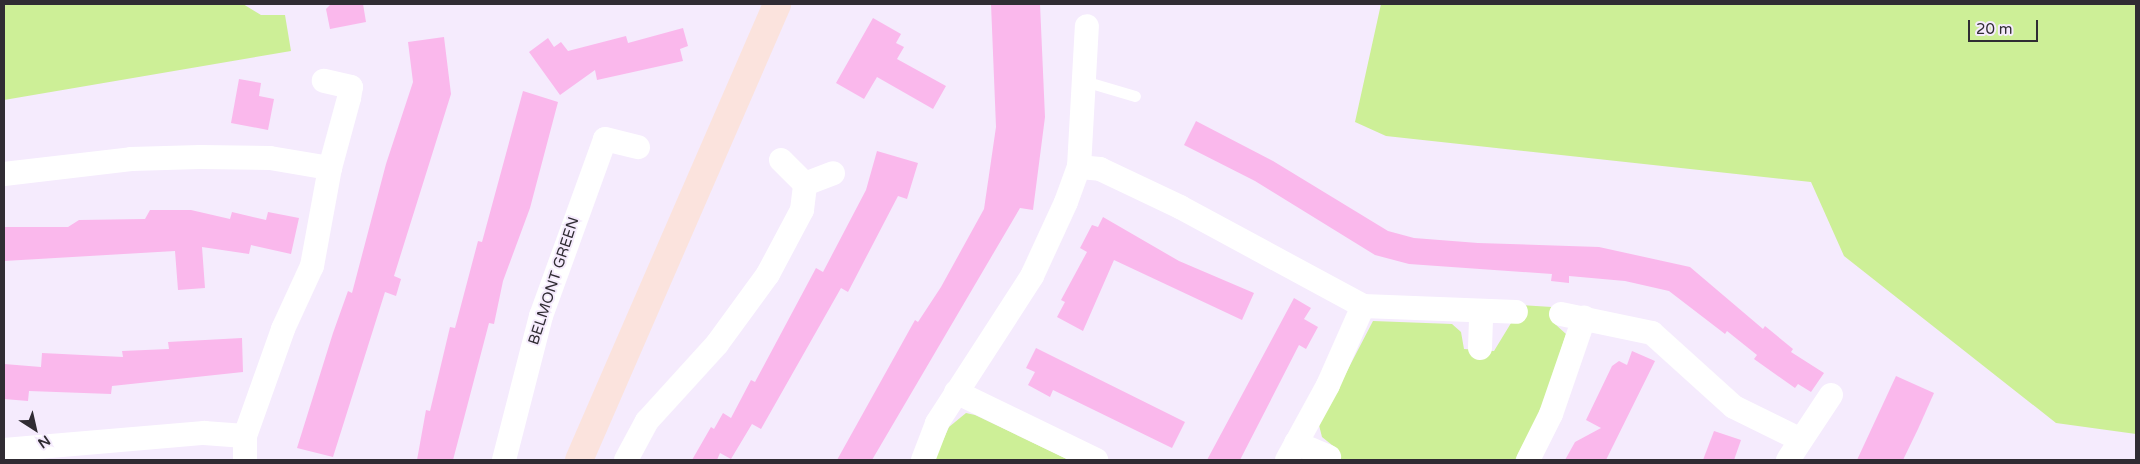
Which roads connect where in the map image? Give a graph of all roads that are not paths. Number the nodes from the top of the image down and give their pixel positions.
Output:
1 (777, 4) edge
2 (1087, 26) dead end
3 (324, 81) dead end
4 (1084, 81) junction
5 (1135, 96) dead end
6 (638, 147) dead end
7 (781, 160) dead end
8 (1079, 167) junction
9 (330, 168) junction
10 (832, 173) dead end
11 (4, 174) edge
12 (805, 184) junction
13 (1363, 306) junction
14 (1481, 311) junction
15 (1516, 312) dead end
16 (1561, 314) dead end
17 (1584, 318) junction
18 (1480, 348) dead end
19 (956, 392) junction
20 (1831, 395) dead end
21 (245, 436) junction
22 (1799, 439) junction
23 (4, 450) edge
24 (71, 452) edge
25 (1292, 452) edge
26 (1329, 457) dead end
27 (245, 460) edge
28 (504, 460) edge
29 (579, 460) edge
30 (626, 460) edge
31 (923, 460) edge
32 (1096, 460) edge
33 (1528, 460) edge
34 (1788, 460) edge

1 - 29 street
2 - 4 street
3 - 9 street
4 - 5 lane
4 - 8 street
6 - 28 street, BELMONT GREEN
7 - 12 street
8 - 13 street
8 - 19 street
9 - 11 street
9 - 21 street
10 - 12 street
12 - 30 street
13 - 14 street
13 - 25 street
14 - 15 street
14 - 18 street
16 - 17 street
17 - 22 street
17 - 33 street
19 - 31 street
19 - 32 street
20 - 22 street
21 - 24 street
21 - 27 street
22 - 34 street
23 - 24 street
25 - 26 street

